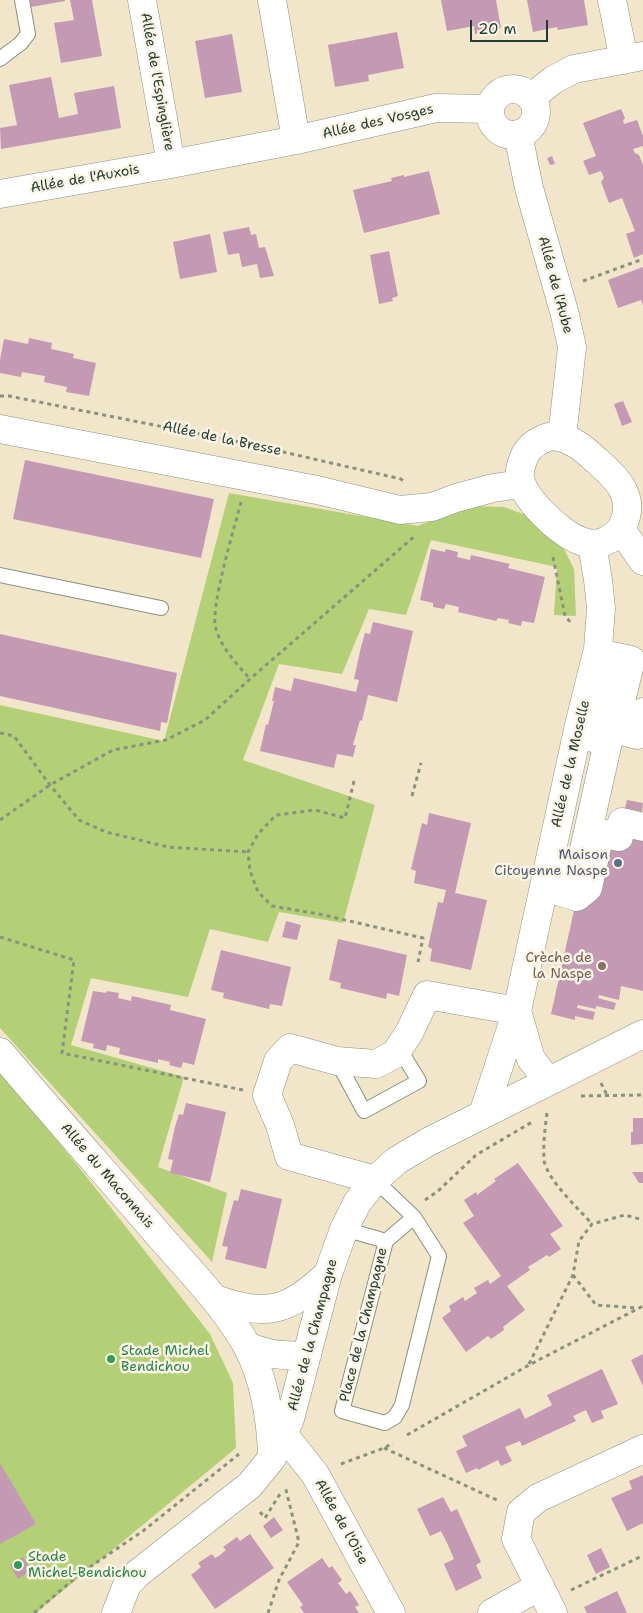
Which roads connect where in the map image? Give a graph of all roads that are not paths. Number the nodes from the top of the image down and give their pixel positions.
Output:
1 (22, 0) edge
2 (142, 0) edge
3 (272, 0) edge
4 (612, 0) edge
5 (634, 58) edge
6 (0, 59) edge
7 (531, 98) junction
8 (490, 109) junction
9 (518, 134) junction
10 (296, 140) junction
11 (171, 164) junction
12 (1, 189) edge
13 (0, 429) edge
14 (562, 437) junction
15 (522, 484) junction
16 (635, 534) edge
17 (592, 544) junction
18 (0, 575) edge
19 (161, 608) dead end
20 (643, 712) edge
21 (643, 827) edge
22 (516, 1011) junction
23 (643, 1034) edge
24 (400, 1048) junction
25 (0, 1052) edge
26 (337, 1061) junction
27 (548, 1081) junction
28 (483, 1114) junction
29 (375, 1180) junction
30 (411, 1215) junction
31 (344, 1229) junction
32 (386, 1241) junction
33 (328, 1274) junction
34 (215, 1299) junction
35 (268, 1310) junction
36 (247, 1346) junction
37 (309, 1348) junction
38 (276, 1441) junction
39 (643, 1449) edge
40 (547, 1600) edge
41 (116, 1613) edge
42 (391, 1613) edge
43 (492, 1613) edge

1 - 6 lane
2 - 11 street, Allée de l'Espinglière
3 - 10 street
4 - 5 street
5 - 7 street
7 - 8 street
7 - 9 street
8 - 9 street
8 - 10 street, Allée des Vosges
9 - 14 street, Allée de l'Aube
10 - 11 street, Allée des Vosges
11 - 12 street, Allée de l'Auxois
13 - 15 street
14 - 15 street
14 - 16 street
15 - 17 street
16 - 17 street
17 - 22 street, Allée de la Moselle
18 - 19 lane
20 - 21 street
22 - 24 street
22 - 27 street, Allée de la Moselle
22 - 28 street, Allée de la Moselle
23 - 27 street, Allée de la Champagne
24 - 26 street
24 - 26 lane
25 - 34 street, Allée du Maconnais
26 - 29 street
27 - 28 street, Allée de la Champagne
28 - 29 street, Allée de la Champagne
29 - 30 lane
29 - 31 street, Allée de la Champagne
30 - 32 lane, Place de la Champagne
30 - 32 lane, Place de la Champagne
31 - 32 lane, Place de la Champagne
31 - 33 street, Allée de la Champagne
33 - 35 street
33 - 37 street, Allée de la Champagne
34 - 35 street
34 - 36 street, Allée du Maconnais
35 - 37 street
36 - 37 street
36 - 38 street, Allée du Maconnais
37 - 38 street, Allée de la Champagne
38 - 41 street, Allée de la Champagne
38 - 42 street, Allée de l'Oise
39 - 40 street
40 - 43 street

